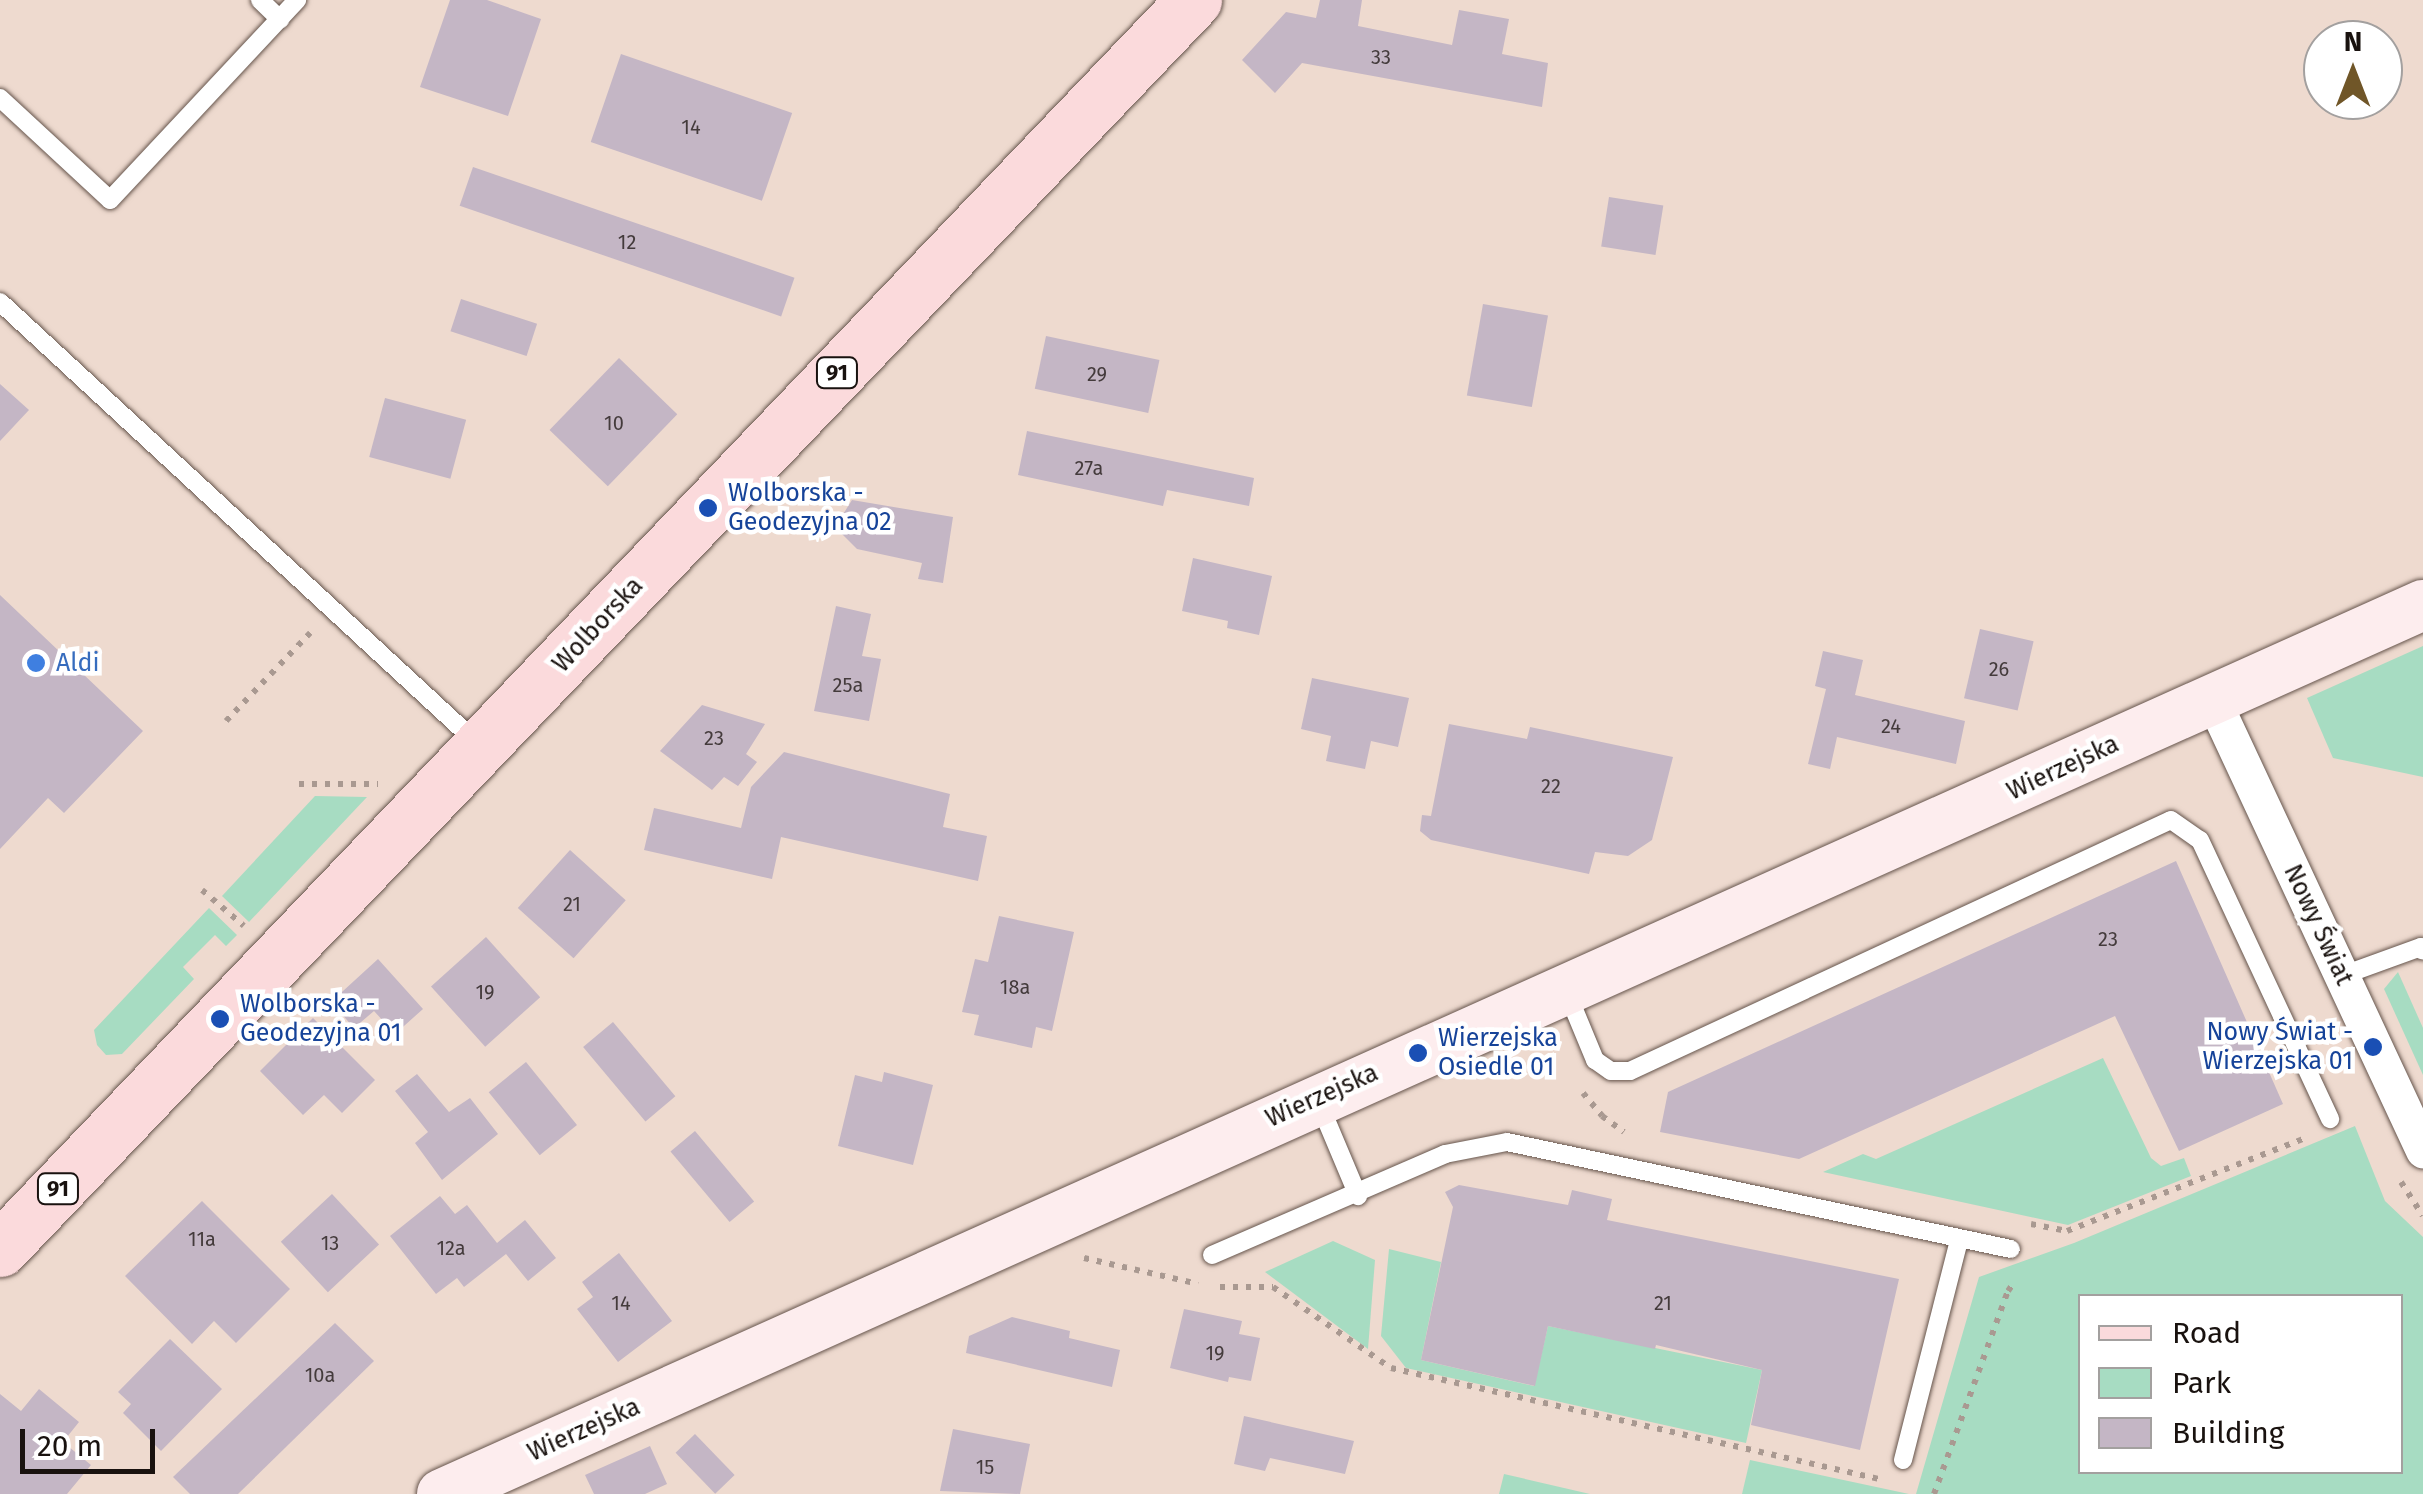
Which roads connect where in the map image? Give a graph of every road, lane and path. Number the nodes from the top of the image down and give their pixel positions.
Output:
1 (260, 0) edge
2 (297, 0) edge
3 (1194, 0) edge
4 (280, 18) junction
5 (0, 98) edge
6 (0, 302) edge
7 (2423, 605) edge
8 (310, 633) dead end
9 (2213, 700) junction
10 (226, 722) dead end
11 (481, 747) junction
12 (299, 784) dead end
13 (388, 789) dead end
14 (202, 890) dead end
15 (252, 934) dead end
16 (2422, 948) edge
17 (2341, 976) junction
18 (1566, 990) junction
19 (1578, 1086) dead end
20 (1317, 1098) junction
21 (2330, 1119) joint
22 (1636, 1137) dead end
23 (2423, 1150) edge
24 (1358, 1196) junction
25 (2011, 1219) dead end
26 (1959, 1241) junction
27 (0, 1249) edge
28 (2011, 1250) joint
29 (1080, 1255) dead end
30 (1212, 1255) dead end
31 (1245, 1275) dead end
32 (1230, 1287) junction
33 (1903, 1460) joint
34 (442, 1494) edge
35 (1934, 1494) edge

1 - 4 lane
2 - 4 lane
3 - 11 main road, Wolborska / 91
4 - 5 lane
6 - 11 lane
7 - 9 street, Wierzejska
8 - 10 path
9 - 17 street, Nowy Świat
9 - 18 street, Wierzejska
11 - 27 main road, Wolborska / 91
12 - 13 path
14 - 15 path
16 - 17 lane
17 - 23 street, Nowy Świat
18 - 20 street, Wierzejska
18 - 21 lane
19 - 22 path
20 - 24 lane
20 - 34 street, Wierzejska
21 - 25 path
24 - 26 lane
24 - 30 lane
26 - 28 lane
26 - 33 lane
28 - 35 path
29 - 32 path
31 - 32 path
32 - 33 path

